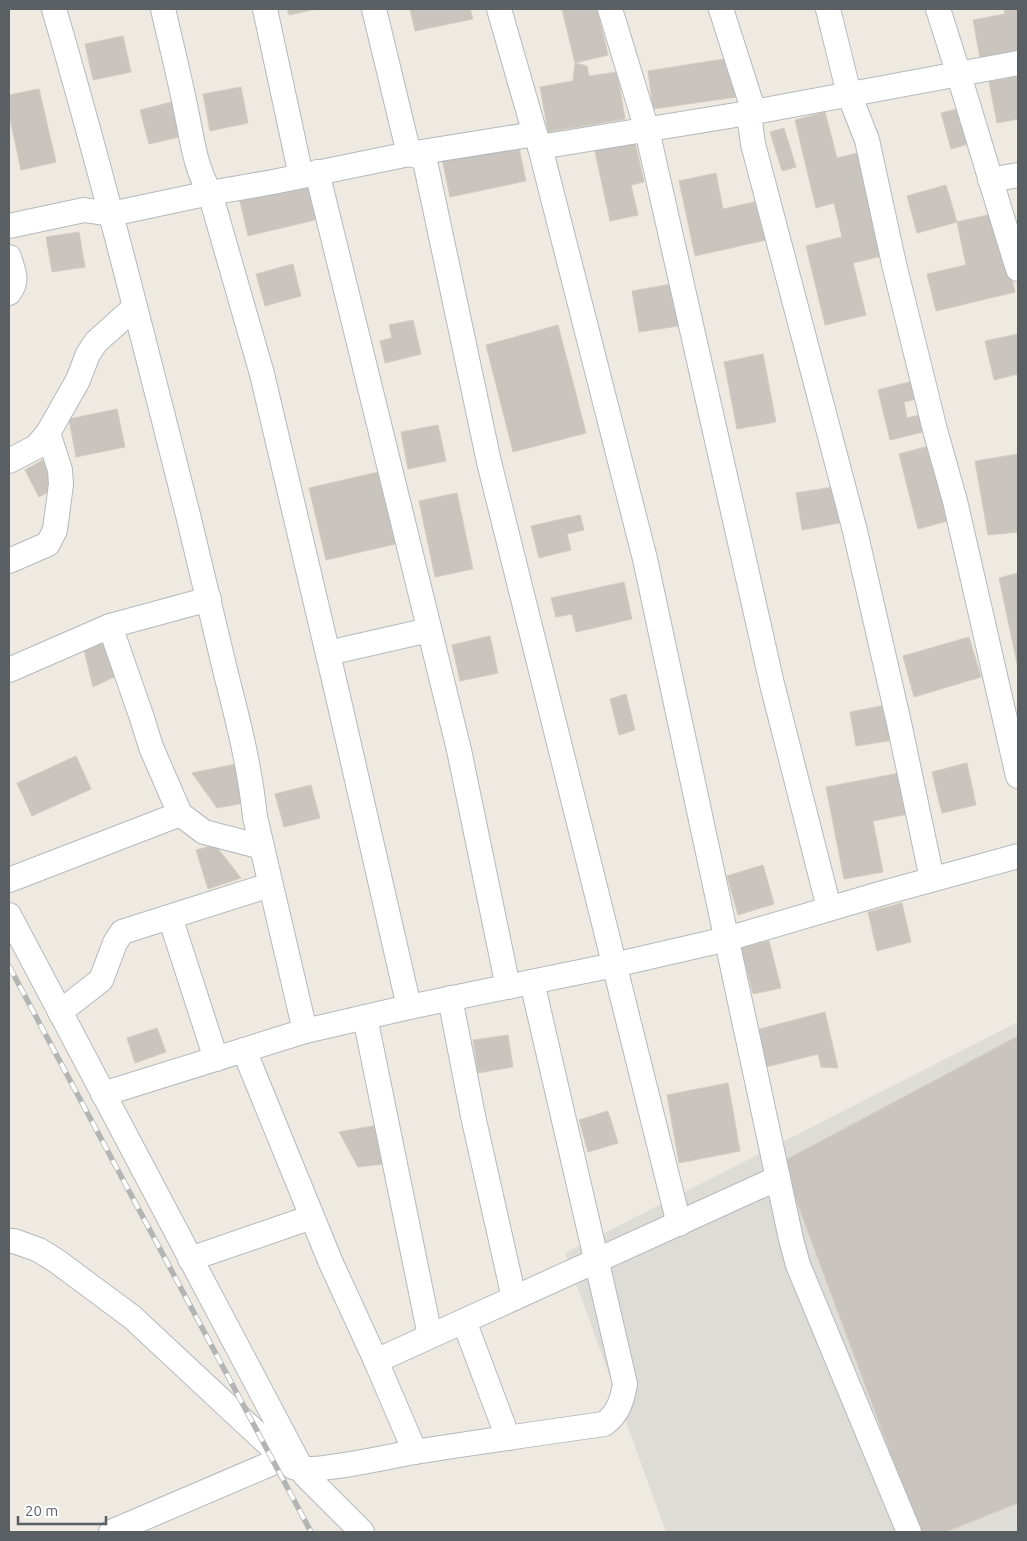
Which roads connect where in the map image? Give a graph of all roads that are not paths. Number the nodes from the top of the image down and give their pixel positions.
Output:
1 (54, 9) edge
2 (163, 9) edge
3 (265, 9) edge
4 (374, 9) edge
5 (499, 9) edge
6 (610, 9) edge
7 (721, 9) edge
8 (828, 9) edge
9 (938, 9) edge
10 (1018, 62) edge
11 (959, 73) junction
12 (850, 94) junction
13 (754, 112) junction
14 (647, 130) junction
15 (538, 141) junction
16 (409, 154) junction
17 (309, 174) junction
18 (1018, 175) edge
19 (990, 180) junction
20 (210, 193) junction
21 (111, 214) junction
22 (9, 226) edge
23 (9, 257) edge
24 (1018, 269) edge
25 (9, 293) edge
26 (135, 307) junction
27 (48, 433) junction
28 (9, 461) edge
29 (9, 561) edge
30 (208, 599) junction
31 (110, 626) junction
32 (429, 630) junction
33 (328, 653) junction
34 (9, 670) edge
35 (1018, 776) edge
36 (180, 814) junction
37 (262, 847) junction
38 (1018, 856) edge
39 (932, 879) junction
40 (9, 880) edge
41 (270, 885) junction
42 (829, 908) junction
43 (9, 915) edge
44 (170, 917) junction
45 (727, 939) junction
46 (614, 965) junction
47 (532, 982) junction
48 (508, 987) junction
49 (450, 998) junction
50 (409, 1007) junction
51 (60, 1012) junction
52 (365, 1017) junction
53 (305, 1031) junction
54 (244, 1050) junction
55 (216, 1059) junction
56 (103, 1094) junction
57 (778, 1178) junction
58 (312, 1217) junction
59 (679, 1224) junction
60 (9, 1241) edge
61 (190, 1259) junction
62 (596, 1262) junction
63 (514, 1298) junction
64 (464, 1321) junction
65 (430, 1336) junction
66 (376, 1361) junction
67 (508, 1438) junction
68 (415, 1452) junction
69 (293, 1464) junction
70 (156, 1524) edge
71 (111, 1532) edge
72 (362, 1532) edge
73 (909, 1532) edge

1 - 21 street
2 - 20 street
3 - 17 street
4 - 16 street
5 - 15 street
6 - 14 street
7 - 13 street
8 - 12 street
9 - 11 street
10 - 11 street
11 - 12 street
11 - 19 street
12 - 13 street
12 - 35 street
13 - 14 street
13 - 39 street
14 - 15 street
14 - 42 street
15 - 16 street
15 - 45 street
16 - 17 street
16 - 46 street
17 - 20 street
17 - 32 street
18 - 19 street
19 - 24 street
20 - 21 street
20 - 33 street
21 - 22 street
21 - 26 street
23 - 25 street
26 - 27 street
26 - 30 street
27 - 28 street
27 - 29 street
30 - 31 street
30 - 37 street
31 - 34 street
31 - 36 street
32 - 33 street
32 - 48 street
33 - 50 street
36 - 37 street
36 - 40 street
37 - 41 street
38 - 39 street
39 - 42 street
41 - 44 street
41 - 53 street
42 - 45 street
43 - 51 street
44 - 51 street
44 - 55 street
45 - 46 street
45 - 57 street
46 - 47 street
46 - 59 street
47 - 48 street
47 - 62 street
48 - 49 street
49 - 50 street
49 - 63 street
50 - 52 street
51 - 56 street
52 - 53 street
52 - 65 street
53 - 54 street
54 - 55 street
54 - 58 street
55 - 56 street
56 - 61 street
57 - 59 street
57 - 73 street
58 - 61 street
58 - 66 street
59 - 62 street
60 - 69 street
61 - 69 street
62 - 63 street
62 - 67 street
63 - 64 street
64 - 65 street
64 - 67 street
65 - 66 street
66 - 68 street
67 - 68 street
68 - 69 street
69 - 70 street
69 - 72 street
70 - 71 street

